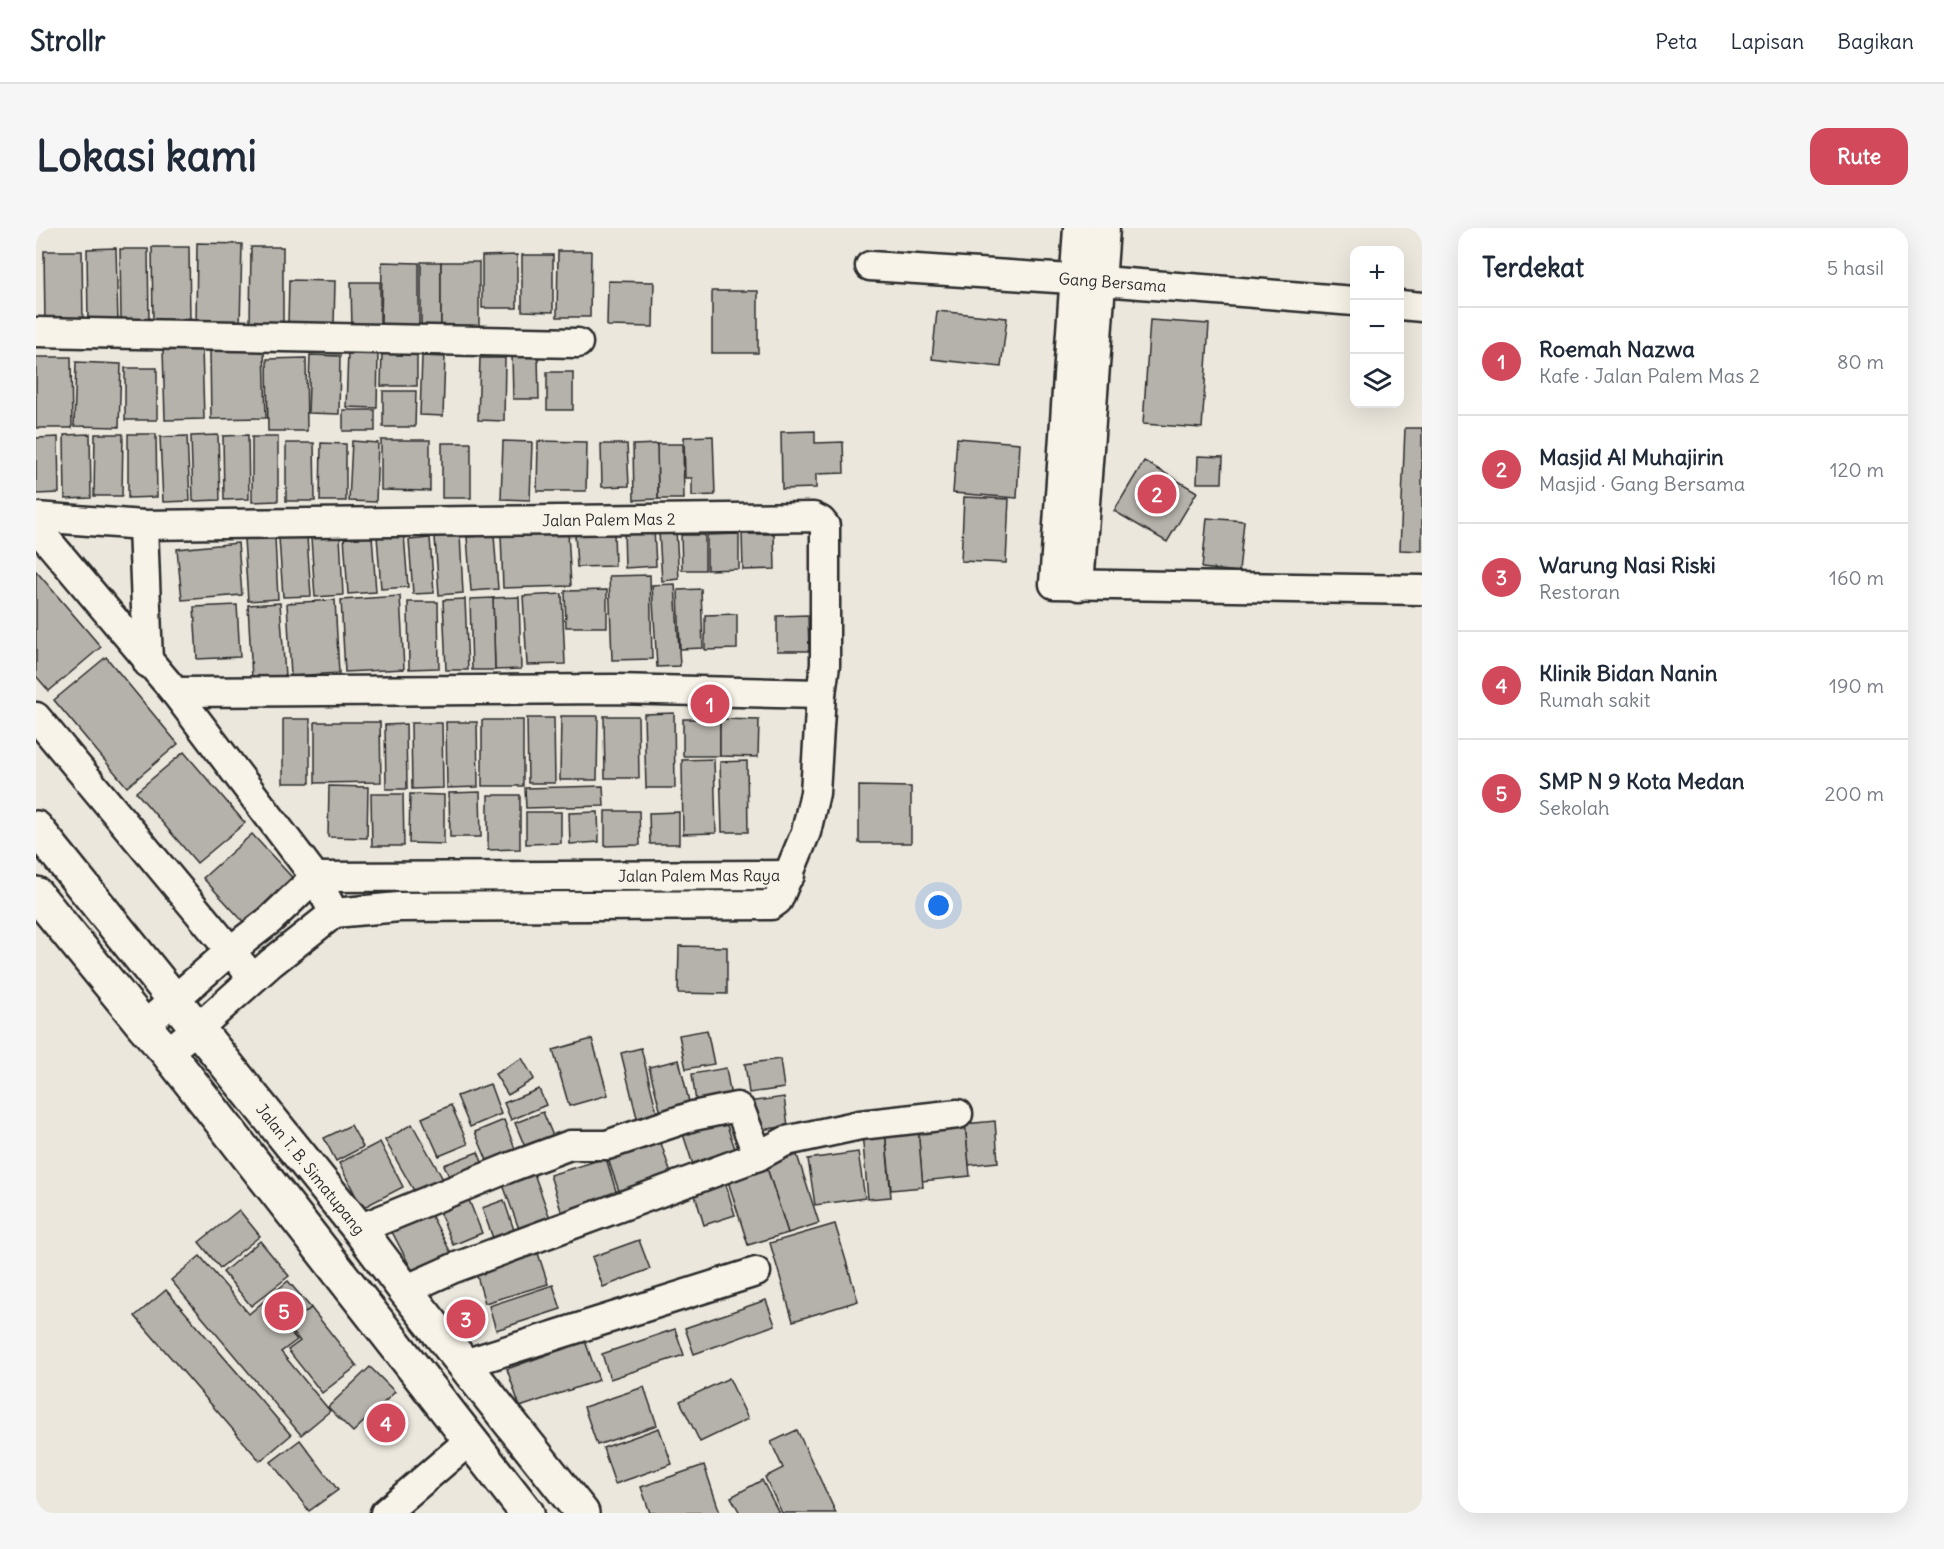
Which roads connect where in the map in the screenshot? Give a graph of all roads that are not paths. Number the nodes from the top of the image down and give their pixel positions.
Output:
1 (1078, 228) edge
2 (1105, 228) edge
3 (870, 266) dead end
4 (1074, 279) junction
5 (1102, 281) junction
6 (1350, 301) edge
7 (1404, 305) edge
8 (1422, 307) edge
9 (36, 332) edge
10 (578, 343) dead end
11 (1075, 453) junction
12 (36, 517) edge
13 (143, 525) junction
14 (36, 527) edge
15 (1422, 591) edge
16 (148, 663) junction
17 (175, 692) junction
18 (821, 694) junction
19 (36, 717) edge
20 (36, 828) edge
21 (790, 875) junction
22 (315, 877) junction
23 (36, 894) edge
24 (334, 913) junction
25 (230, 951) junction
26 (253, 978) junction
27 (175, 1000) junction
28 (144, 1026) junction
29 (198, 1029) junction
30 (167, 1052) junction
31 (958, 1114) dead end
32 (758, 1156) junction
33 (359, 1229) junction
34 (756, 1272) dead end
35 (405, 1290) junction
36 (464, 1364) junction
37 (470, 1440) junction
38 (385, 1513) edge
39 (527, 1513) edge
40 (582, 1513) edge

1 - 4 street
2 - 5 street
3 - 4 street, Gang Bersama
4 - 5 street, Gang Bersama
4 - 11 street
5 - 6 street, Gang Bersama
5 - 11 street
7 - 8 street
9 - 10 street
11 - 15 street
12 - 13 street, Jalan Palem Mas 2
13 - 16 street
13 - 18 street, Jalan Palem Mas 2
14 - 16 street
16 - 17 street
17 - 18 street
17 - 22 street
18 - 21 street, Jalan Palem Mas 2
19 - 25 street
20 - 27 main road, Jalan T. B. Simatupang
21 - 22 street, Jalan Palem Mas Raya
21 - 24 street, Jalan Palem Mas Raya
22 - 24 street
22 - 25 street
23 - 28 main road
24 - 26 street
25 - 26 street
25 - 27 street
26 - 29 street
27 - 28 street
27 - 29 main road, Jalan T. B. Simatupang
28 - 30 main road
29 - 30 street
29 - 33 main road, Jalan T. B. Simatupang
30 - 37 main road
31 - 32 street
32 - 33 street
32 - 35 street
33 - 35 main road, Jalan T. B. Simatupang
34 - 36 street
35 - 36 main road, Jalan T. B. Simatupang
36 - 40 main road, Jalan T. B. Simatupang
37 - 38 street
37 - 39 main road

